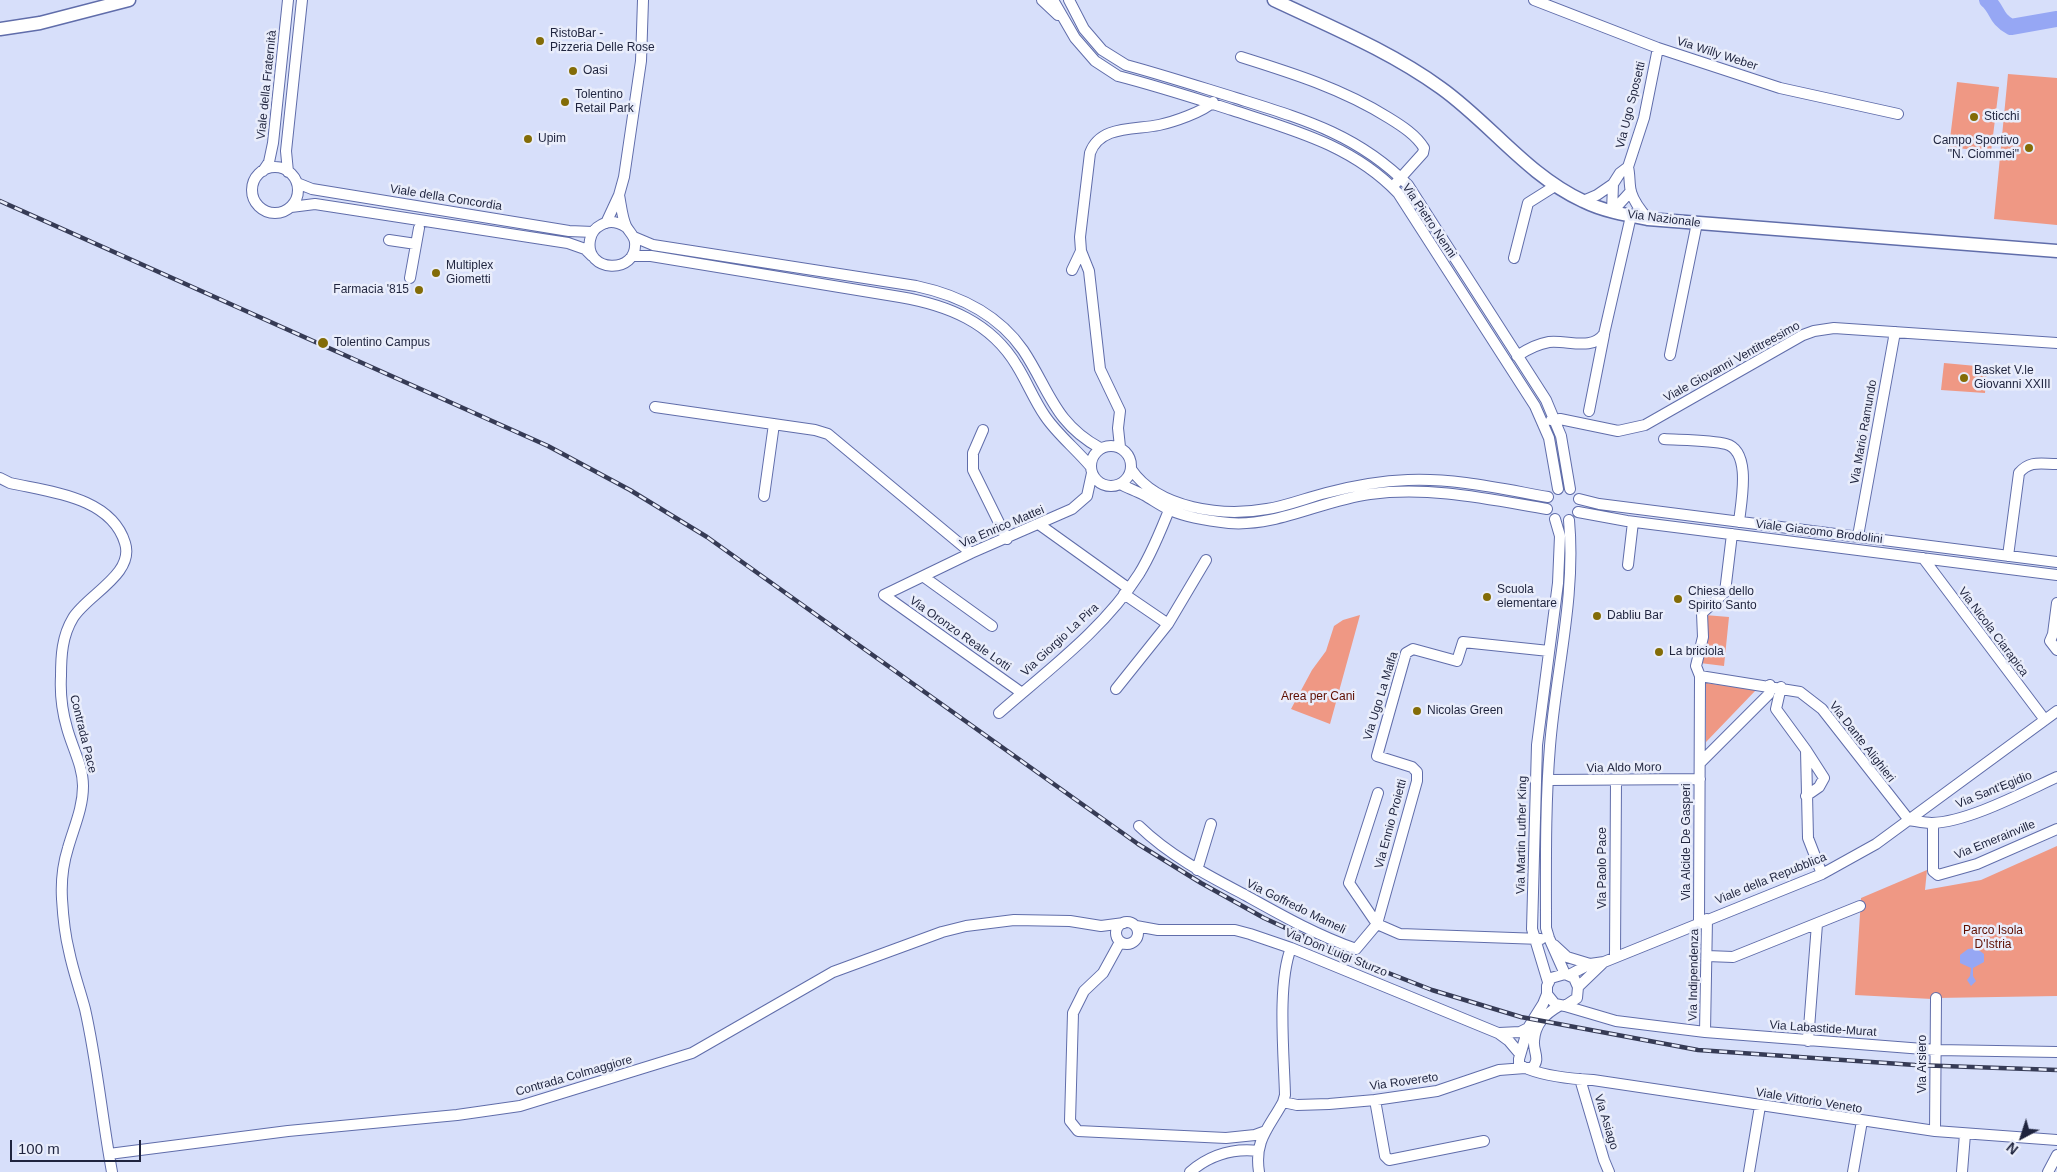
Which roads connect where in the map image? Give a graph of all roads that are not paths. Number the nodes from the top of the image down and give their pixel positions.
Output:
1 (129, 0) edge
2 (288, 0) edge
3 (302, 0) edge
4 (643, 0) edge
5 (1042, 0) edge
6 (1053, 0) edge
7 (1069, 0) edge
8 (1274, 0) edge
9 (1534, 0) edge
10 (1069, 27) junction
11 (0, 29) edge
12 (1658, 48) junction
13 (1241, 56) dead end
14 (1160, 74) junction
15 (1156, 86) junction
16 (1216, 92) junction
17 (1212, 104) junction
18 (1898, 114) dead end
19 (1628, 167) junction
20 (263, 171) junction
21 (288, 172) junction
22 (1401, 178) junction
23 (297, 183) junction
24 (1613, 184) junction
25 (1555, 186) junction
26 (1392, 187) junction
27 (1631, 191) junction
28 (619, 195) junction
29 (1583, 201) junction
30 (291, 207) junction
31 (1612, 212) junction
32 (1631, 216) junction
33 (1648, 220) junction
34 (606, 222) junction
35 (1697, 223) junction
36 (626, 226) junction
37 (418, 228) dead end
38 (593, 232) junction
39 (634, 237) junction
40 (389, 240) dead end
41 (410, 241) junction
42 (1082, 251) junction
43 (2057, 251) edge
44 (592, 256) junction
45 (632, 256) junction
46 (1514, 258) dead end
47 (1072, 270) dead end
48 (410, 278) dead end
49 (1895, 332) junction
50 (1604, 334) junction
51 (2057, 343) edge
52 (1670, 355) dead end
53 (1516, 356) junction
54 (656, 407) dead end
55 (1589, 411) dead end
56 (1556, 420) junction
57 (774, 424) junction
58 (1544, 424) junction
59 (1118, 428) junction
60 (983, 430) dead end
61 (1664, 439) dead end
62 (1102, 447) junction
63 (1120, 447) junction
64 (2057, 464) edge
65 (1132, 469) junction
66 (1091, 470) junction
67 (0, 478) edge
68 (1120, 484) junction
69 (1475, 484) junction
70 (1107, 486) junction
71 (1558, 489) junction
72 (1570, 489) junction
73 (764, 496) dead end
74 (1087, 496) junction
75 (1474, 496) junction
76 (1548, 497) junction
77 (1579, 499) junction
78 (1171, 505) junction
79 (1547, 509) junction
80 (1578, 512) junction
81 (1555, 519) junction
82 (1569, 520) junction
83 (1632, 522) junction
84 (1739, 522) junction
85 (1040, 525) junction
86 (1732, 534) junction
87 (1858, 536) junction
88 (1007, 539) junction
89 (971, 553) junction
90 (2008, 556) junction
91 (1923, 558) junction
92 (1206, 560) dead end
93 (2057, 562) edge
94 (1628, 565) dead end
95 (2057, 575) edge
96 (924, 577) junction
97 (1126, 591) junction
98 (884, 595) joint
99 (2057, 603) edge
100 (1168, 624) junction
101 (992, 626) dead end
102 (2057, 650) edge
103 (1549, 651) junction
104 (1700, 676) junction
105 (1770, 685) junction
106 (1544, 686) junction
107 (1781, 687) junction
108 (1116, 689) dead end
109 (1558, 689) junction
110 (1022, 693) junction
111 (2057, 711) edge
112 (999, 713) dead end
113 (2045, 720) junction
114 (1806, 750) junction
115 (1377, 756) joint
116 (1700, 763) junction
117 (2057, 777) edge
118 (1700, 779) junction
119 (1549, 780) junction
120 (1616, 780) junction
121 (1378, 793) dead end
122 (1806, 796) junction
123 (1909, 820) junction
124 (1933, 823) junction
125 (1211, 824) dead end
126 (1139, 826) dead end
127 (2057, 828) edge
128 (1197, 870) junction
129 (1822, 874) junction
130 (1860, 906) dead end
131 (1703, 920) junction
132 (1124, 922) junction
133 (1377, 924) junction
134 (1817, 924) junction
135 (1101, 926) junction
136 (1136, 926) junction
137 (1158, 930) junction
138 (945, 931) joint
139 (1138, 937) junction
140 (1548, 938) junction
141 (1536, 939) junction
142 (1118, 940) junction
143 (1292, 948) junction
144 (1615, 956) junction
145 (1706, 956) junction
146 (1604, 962) junction
147 (1590, 964) junction
148 (1567, 974) junction
149 (1548, 982) junction
150 (1578, 990) junction
151 (1547, 994) junction
152 (1936, 998) dead end
153 (1562, 1006) junction
154 (1590, 1013) junction
155 (1528, 1028) junction
156 (1705, 1032) junction
157 (1498, 1033) junction
158 (1808, 1041) junction
159 (1936, 1050) junction
160 (2057, 1052) edge
161 (1520, 1054) junction
162 (1538, 1058) junction
163 (1527, 1069) junction
164 (1558, 1077) junction
165 (1580, 1079) junction
166 (1376, 1100) junction
167 (1284, 1102) junction
168 (1760, 1106) junction
169 (1862, 1121) junction
170 (1266, 1131) junction
171 (1935, 1131) junction
172 (1965, 1134) junction
173 (1226, 1138) junction
174 (2057, 1140) edge
175 (1484, 1141) dead end
176 (1258, 1151) junction
177 (1228, 1152) junction
178 (109, 1154) junction
179 (1214, 1155) junction
180 (2057, 1156) edge
181 (112, 1172) edge
182 (1190, 1172) edge
183 (1259, 1172) edge
184 (1610, 1172) edge
185 (1750, 1172) edge
186 (1853, 1172) edge
187 (1962, 1172) edge
188 (2048, 1172) edge

1 - 11 main road
2 - 20 street, Viale della Fraternità
3 - 21 street, Viale della Fraternità
4 - 28 street
5 - 10 street
6 - 10 street, Via Pietro Nenni
7 - 14 street, Via Pietro Nenni
8 - 25 main road, Via Nazionale
9 - 12 street, Via Willy Weber
10 - 15 street, Via Pietro Nenni
12 - 18 street, Via Willy Weber
12 - 19 street, Via Ugo Sposetti
13 - 22 street
14 - 15 street
14 - 16 street, Via Pietro Nenni
15 - 17 street, Via Pietro Nenni
16 - 17 street
16 - 22 street, Via Pietro Nenni
17 - 26 street, Via Pietro Nenni
17 - 42 street
19 - 24 street, Via Ugo Sposetti
19 - 27 street, Via Ugo Sposetti
20 - 21 street
20 - 30 street
21 - 23 street
22 - 26 street
22 - 53 street, Via Pietro Nenni
23 - 30 street
23 - 38 street, Viale della Concordia
24 - 29 street, Via Ugo Sposetti
24 - 31 street
25 - 29 main road, Via Nazionale
25 - 46 street
26 - 58 street, Via Pietro Nenni
27 - 31 street
27 - 33 street, Via Ugo Sposetti
28 - 34 street
28 - 36 street
29 - 31 main road, Via Nazionale
30 - 44 street
31 - 32 main road, Via Nazionale
32 - 33 main road, Via Nazionale
32 - 50 street
33 - 35 main road, Via Nazionale
34 - 36 street
34 - 38 street
35 - 43 main road, Via Nazionale
35 - 52 street
36 - 39 street
37 - 41 street
38 - 44 street
39 - 45 street
39 - 62 street
40 - 41 street
41 - 48 street
42 - 47 street
42 - 59 street
44 - 45 street
45 - 66 street
49 - 51 street, Viale Giovanni Ventitreesimo
49 - 56 street, Viale Giovanni Ventitreesimo
49 - 87 street, Via Mario Ramundo
50 - 53 street
50 - 55 street
53 - 56 street, Via Pietro Nenni
54 - 57 street
56 - 58 street
56 - 72 street, Via Pietro Nenni
57 - 73 street
57 - 89 street
58 - 71 street, Via Pietro Nenni
59 - 62 street
59 - 63 street
60 - 88 street
61 - 84 street
62 - 63 street
62 - 66 street
63 - 65 street
64 - 90 street
65 - 68 street
65 - 78 street
66 - 70 street
66 - 74 street
67 - 178 street, Contrada Pace
68 - 70 street
68 - 78 street
69 - 75 street
69 - 76 street
69 - 78 street
70 - 74 street, Via Enrico Mattei
71 - 72 street
71 - 76 street
72 - 77 street
74 - 85 street, Via Enrico Mattei
75 - 78 street
75 - 79 street
76 - 79 street
77 - 80 street
77 - 84 street, Viale Giacomo Brodolini
78 - 97 street, Via Giorgio La Pira
79 - 81 street
80 - 82 street
80 - 83 street, Viale Giacomo Brodolini
81 - 82 street
81 - 103 street, Via Martin Luther King
82 - 109 street, Via Martin Luther King
83 - 86 street, Viale Giacomo Brodolini
83 - 94 street
84 - 87 street, Viale Giacomo Brodolini
85 - 88 street, Via Enrico Mattei
85 - 97 street
86 - 91 street, Viale Giacomo Brodolini
86 - 104 street, Via Alcide De Gasperi
87 - 90 street, Viale Giacomo Brodolini
88 - 89 street, Via Enrico Mattei
89 - 96 street, Via Enrico Mattei
90 - 93 street, Viale Giacomo Brodolini
91 - 95 street, Viale Giacomo Brodolini
91 - 113 street, Via Nicola Ciarapica
92 - 100 street
96 - 98 street, Via Enrico Mattei
96 - 101 street
97 - 100 street
97 - 110 street, Via Giorgio La Pira
98 - 110 street, Via Oronzo Reale Lotti
99 - 102 street
100 - 108 street
103 - 106 street, Via Martin Luther King
103 - 115 street, Via Ugo La Malfa
104 - 105 street, Via Dante Alighieri
104 - 116 street, Via Alcide De Gasperi
105 - 107 street, Via Dante Alighieri
105 - 116 street
106 - 109 street
106 - 141 street, Via Martin Luther King
107 - 114 street
107 - 123 street, Via Dante Alighieri
109 - 119 street, Via Martin Luther King
110 - 112 street, Via Giorgio La Pira
111 - 113 street, Viale della Repubblica
113 - 123 street, Viale della Repubblica
114 - 122 street
114 - 122 street
115 - 133 street, Via Ennio Proietti
116 - 118 street, Via Alcide De Gasperi
117 - 124 street, Via Sant'Egidio
118 - 120 street, Via Aldo Moro
118 - 131 street, Via Alcide De Gasperi
119 - 120 street, Via Aldo Moro
119 - 140 street, Via Martin Luther King
120 - 144 street, Via Paolo Pace
121 - 133 street
122 - 129 street
123 - 124 street, Via Sant'Egidio
123 - 129 street, Viale della Repubblica
124 - 127 street, Via Emerainville
125 - 128 street
126 - 128 street, Via Goffredo Mameli
128 - 133 street, Via Goffredo Mameli
129 - 131 street, Viale della Repubblica
130 - 134 street
131 - 144 street, Viale della Repubblica
131 - 145 street, Via Indipendenza
132 - 135 street, Via Don Luigi Sturzo
132 - 136 street, Via Don Luigi Sturzo
132 - 142 street
133 - 141 street
134 - 145 street
134 - 158 street
135 - 138 street, Via Don Luigi Sturzo
135 - 142 street, Via Don Luigi Sturzo
136 - 137 street, Via Don Luigi Sturzo
136 - 139 street
137 - 139 street, Via Don Luigi Sturzo
137 - 143 street, Via Don Luigi Sturzo
138 - 178 street, Contrada Colmaggiore
139 - 142 street, Via Don Luigi Sturzo
140 - 141 street
140 - 147 street, Viale della Repubblica
140 - 148 street, Via Martin Luther King
141 - 149 street, Via Martin Luther King
142 - 173 street
143 - 157 street, Via Don Luigi Sturzo
143 - 167 street
144 - 146 street, Viale della Repubblica
145 - 156 street, Via Indipendenza
146 - 147 street, Viale della Repubblica
146 - 150 street, Viale della Repubblica
147 - 148 street, Viale della Repubblica
148 - 149 street
148 - 150 street
149 - 151 street
150 - 153 street
150 - 154 street
151 - 153 street
151 - 155 street
152 - 159 street, Via Arsiero
153 - 154 street, Via Labastide-Murat
153 - 162 street
154 - 156 street, Via Labastide-Murat
155 - 157 street, Via Don Luigi Sturzo
155 - 161 street
156 - 158 street, Via Labastide-Murat
157 - 161 street, Via Don Luigi Sturzo
158 - 159 street, Via Labastide-Murat
159 - 160 street, Via Labastide-Murat
159 - 171 street, Via Arsiero
161 - 163 street
162 - 163 street
162 - 164 street
163 - 164 street, Viale Vittorio Veneto
163 - 166 street, Via Rovereto
164 - 165 street, Viale Vittorio Veneto
165 - 168 street, Viale Vittorio Veneto
165 - 184 street, Via Asiago
166 - 167 street, Via Rovereto
166 - 175 street
167 - 170 street
168 - 169 street, Viale Vittorio Veneto
168 - 185 street
169 - 171 street, Viale Vittorio Veneto
169 - 186 street
170 - 173 street
170 - 176 street
171 - 172 street, Viale Vittorio Veneto
172 - 174 street, Viale Vittorio Veneto
172 - 187 street
173 - 177 street
173 - 179 street
176 - 177 street
176 - 183 street
177 - 179 street
178 - 181 street
179 - 182 street
180 - 188 street

